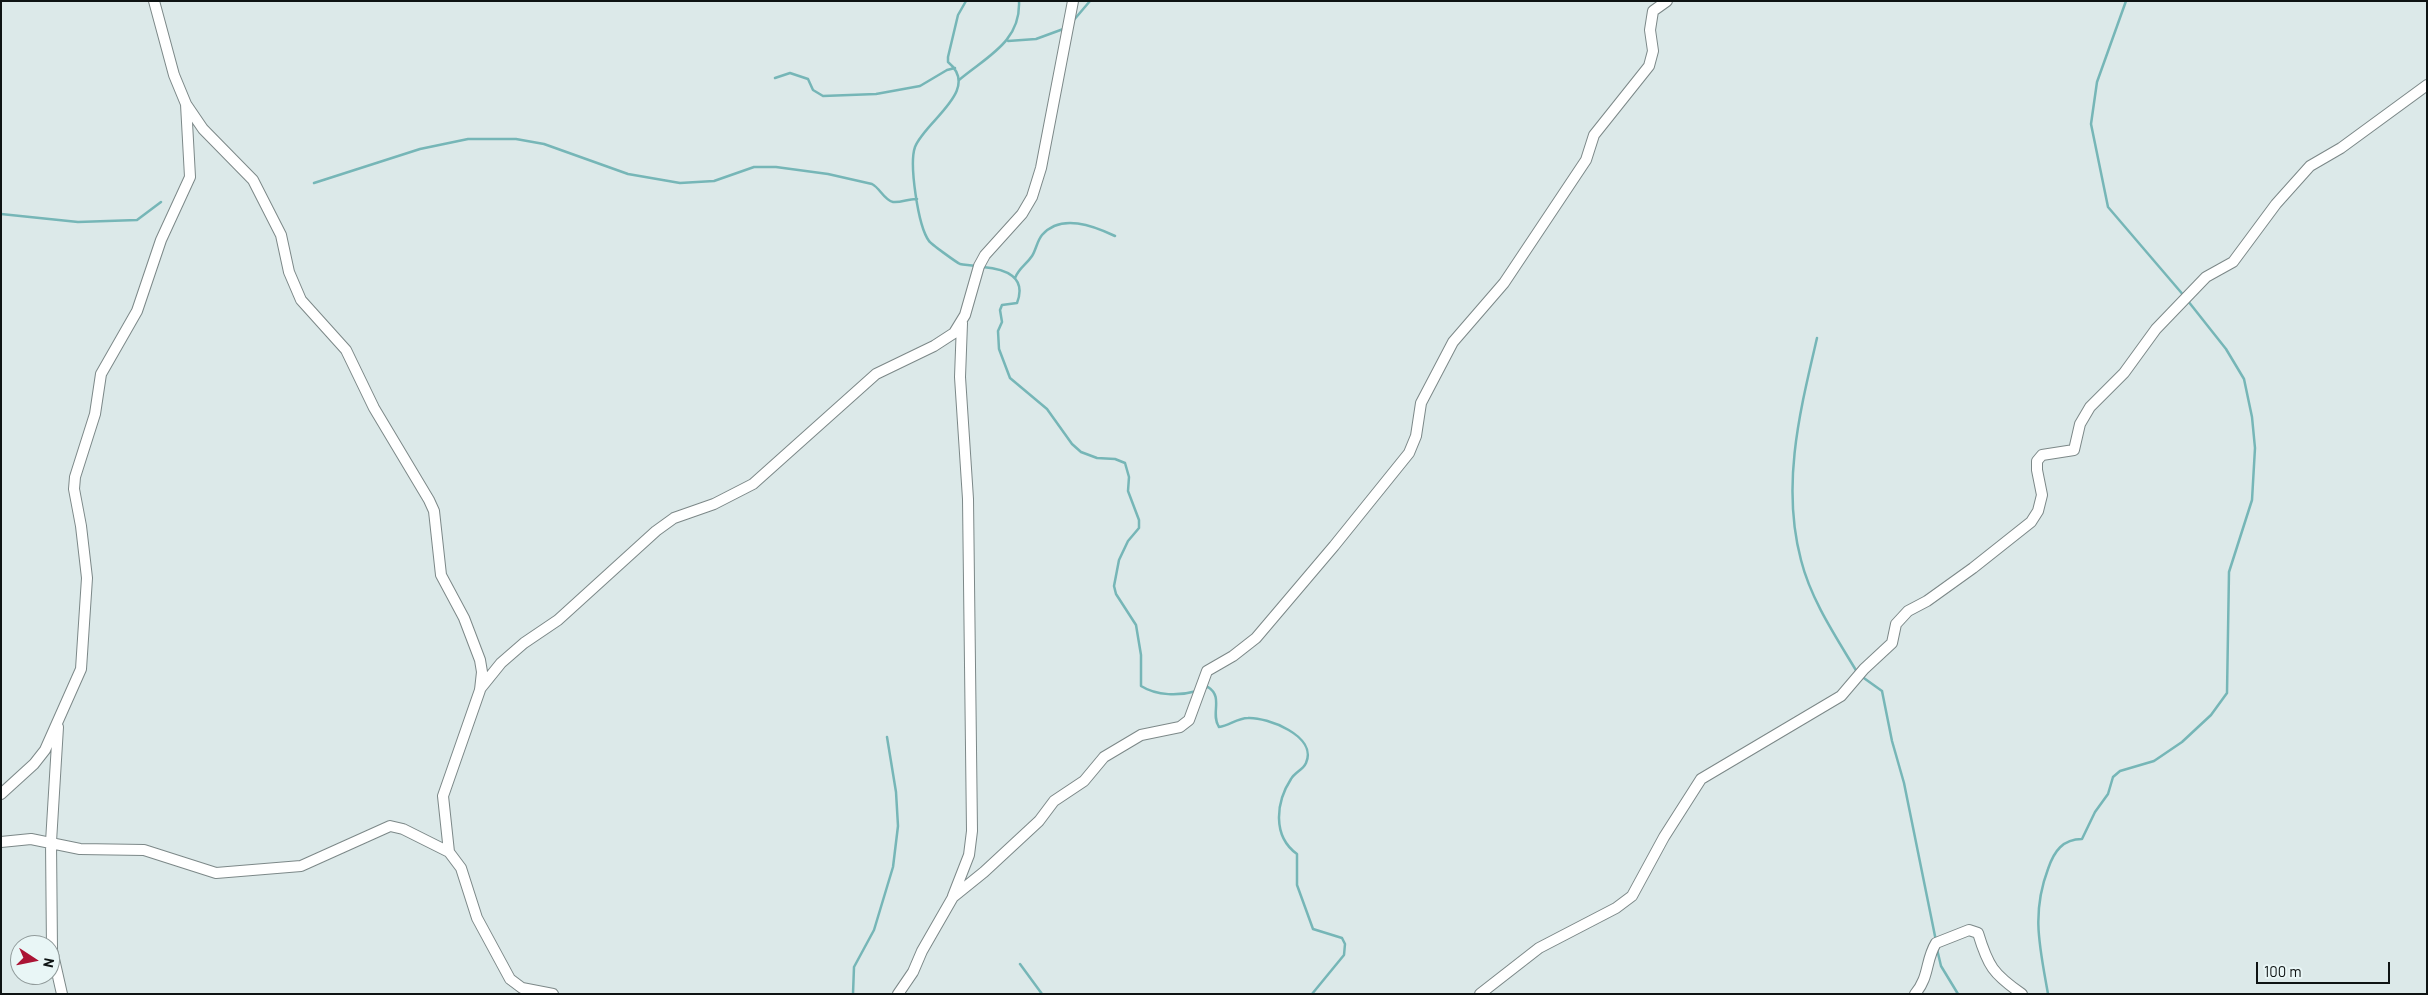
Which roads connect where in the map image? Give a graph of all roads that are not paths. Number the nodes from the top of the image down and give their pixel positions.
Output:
1 (154, 1) edge
2 (1072, 1) edge
3 (1667, 1) edge
4 (2427, 85) edge
5 (186, 104) junction
6 (962, 323) junction
7 (480, 690) junction
8 (59, 719) junction
9 (1, 794) edge
10 (1, 842) edge
11 (51, 842) junction
12 (449, 852) junction
13 (953, 897) junction
14 (62, 994) edge
15 (553, 994) edge
16 (898, 994) edge
17 (1480, 994) edge
18 (1915, 994) edge
19 (2022, 994) edge

1 - 5 street
2 - 6 street
3 - 13 street
4 - 17 street
5 - 7 street
5 - 8 street
6 - 7 street
6 - 13 street
7 - 12 street
8 - 9 street
8 - 11 street
10 - 11 street
11 - 12 street
11 - 14 street
12 - 15 street
13 - 16 street
18 - 19 street

